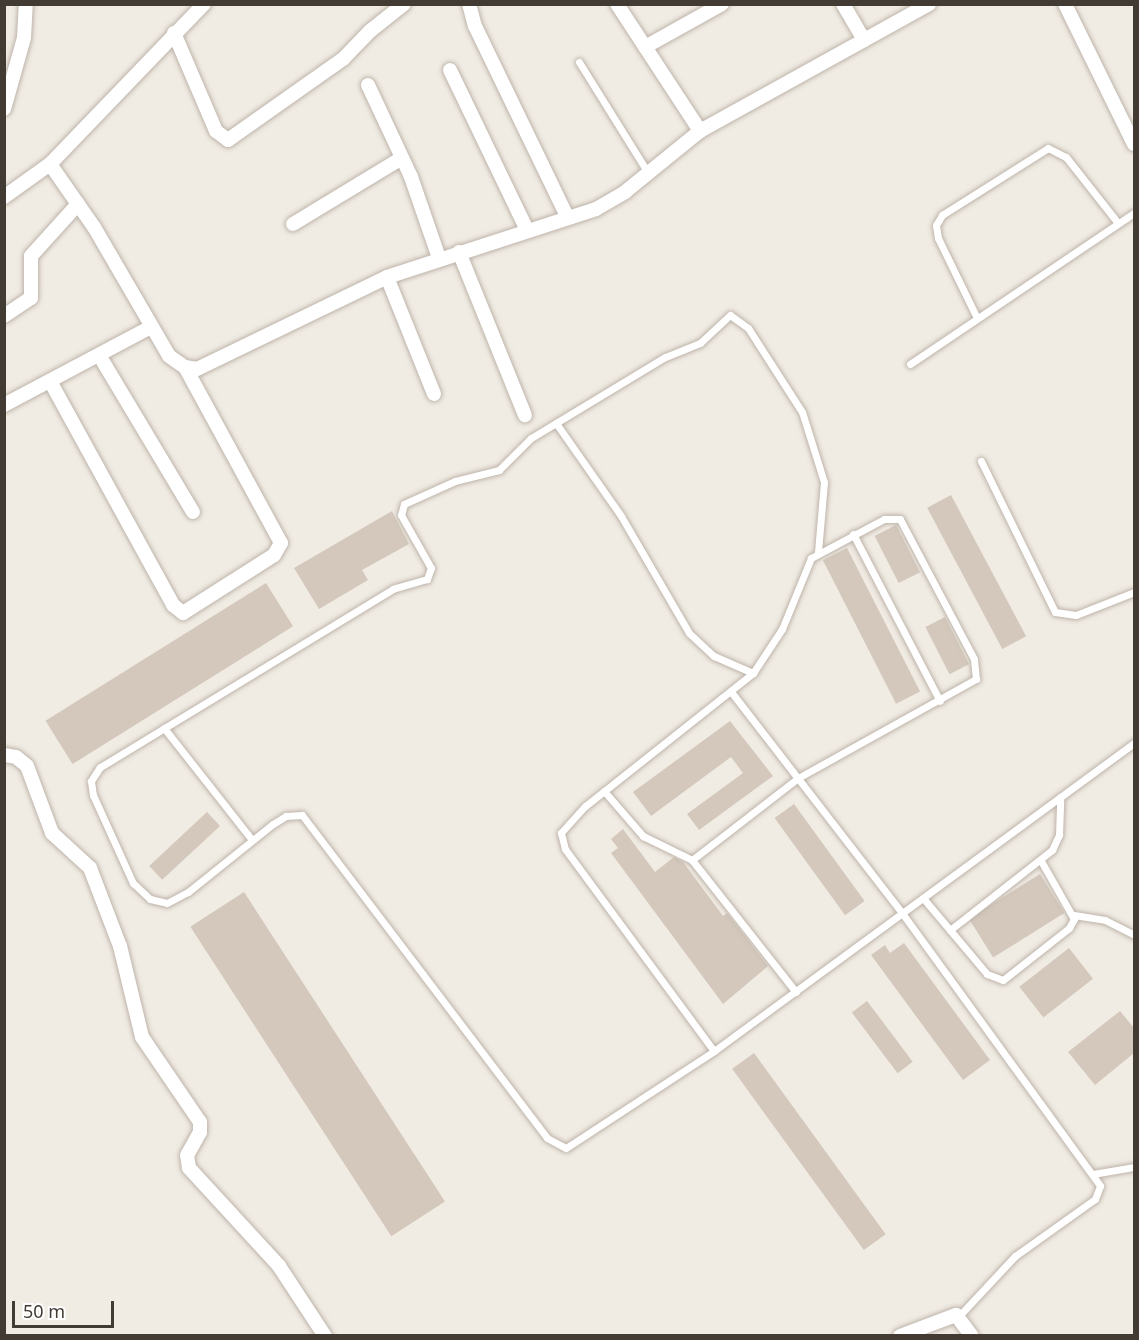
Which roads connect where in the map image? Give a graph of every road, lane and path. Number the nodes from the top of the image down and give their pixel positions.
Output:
1 (26, 4) edge
2 (404, 4) edge
3 (469, 4) edge
4 (617, 4) edge
5 (722, 4) edge
6 (843, 4) edge
7 (929, 4) edge
8 (1065, 4) edge
9 (202, 5) edge
10 (174, 33) junction
11 (864, 40) junction
12 (645, 47) junction
13 (579, 63) dead end
14 (450, 70) dead end
15 (368, 85) dead end
16 (4, 109) edge
17 (700, 131) junction
18 (1134, 144) edge
19 (402, 159) junction
20 (50, 164) junction
21 (648, 173) junction
22 (4, 197) edge
23 (78, 204) junction
24 (1134, 213) edge
25 (568, 218) junction
26 (1118, 223) junction
27 (293, 224) dead end
28 (527, 230) junction
29 (459, 252) junction
30 (439, 258) junction
31 (387, 277) junction
32 (4, 316) edge
33 (978, 318) junction
34 (151, 327) junction
35 (99, 355) junction
36 (909, 364) dead end
37 (185, 367) junction
38 (50, 381) junction
39 (434, 394) dead end
40 (4, 405) edge
41 (525, 415) dead end
42 (556, 423) junction
43 (981, 461) dead end
44 (193, 512) dead end
45 (853, 534) junction
46 (818, 552) junction
47 (1134, 592) edge
48 (753, 673) junction
49 (732, 693) junction
50 (940, 701) junction
51 (164, 728) junction
52 (1134, 743) edge
53 (4, 755) edge
54 (798, 778) junction
55 (604, 791) junction
56 (1060, 797) junction
57 (252, 840) junction
58 (692, 860) junction
59 (1041, 861) junction
60 (923, 898) junction
61 (902, 913) junction
62 (1074, 915) junction
63 (950, 930) junction
64 (1134, 935) edge
65 (796, 992) junction
66 (714, 1051) junction
67 (1134, 1167) edge
68 (1092, 1174) junction
69 (959, 1316) junction
70 (325, 1335) edge
71 (900, 1335) edge
72 (972, 1335) edge

1 - 16 street
2 - 10 street
3 - 25 street
4 - 12 street
5 - 12 street
6 - 11 street
7 - 11 street
8 - 18 street
9 - 10 street
10 - 20 street
11 - 17 street
12 - 17 street
13 - 21 lane
14 - 28 street
15 - 19 street
17 - 21 street
19 - 27 street
19 - 30 street
20 - 22 street
20 - 23 street
21 - 25 street
23 - 32 street
23 - 34 street
24 - 26 lane
25 - 28 street
26 - 33 lane
26 - 33 lane
28 - 29 street
29 - 30 street
29 - 41 street
30 - 31 street
31 - 37 street
31 - 39 street
33 - 36 lane
34 - 35 street
34 - 37 street
35 - 38 street
35 - 44 street
37 - 38 street
38 - 40 street
42 - 46 lane
42 - 48 lane
42 - 51 lane
43 - 47 lane
45 - 46 lane
45 - 50 lane
45 - 50 lane
46 - 48 lane
48 - 49 lane
49 - 54 lane
49 - 55 lane
50 - 54 lane
51 - 57 lane
51 - 57 lane
52 - 56 lane
53 - 70 street
54 - 58 lane
54 - 61 lane
55 - 58 lane
55 - 66 lane
56 - 59 lane
56 - 60 lane
57 - 66 lane
58 - 65 lane
59 - 62 lane
59 - 63 lane
60 - 61 lane
60 - 63 lane
61 - 65 lane
61 - 68 lane
62 - 63 lane
62 - 64 lane
65 - 66 lane
67 - 68 lane
68 - 69 lane
69 - 71 street
69 - 72 street

